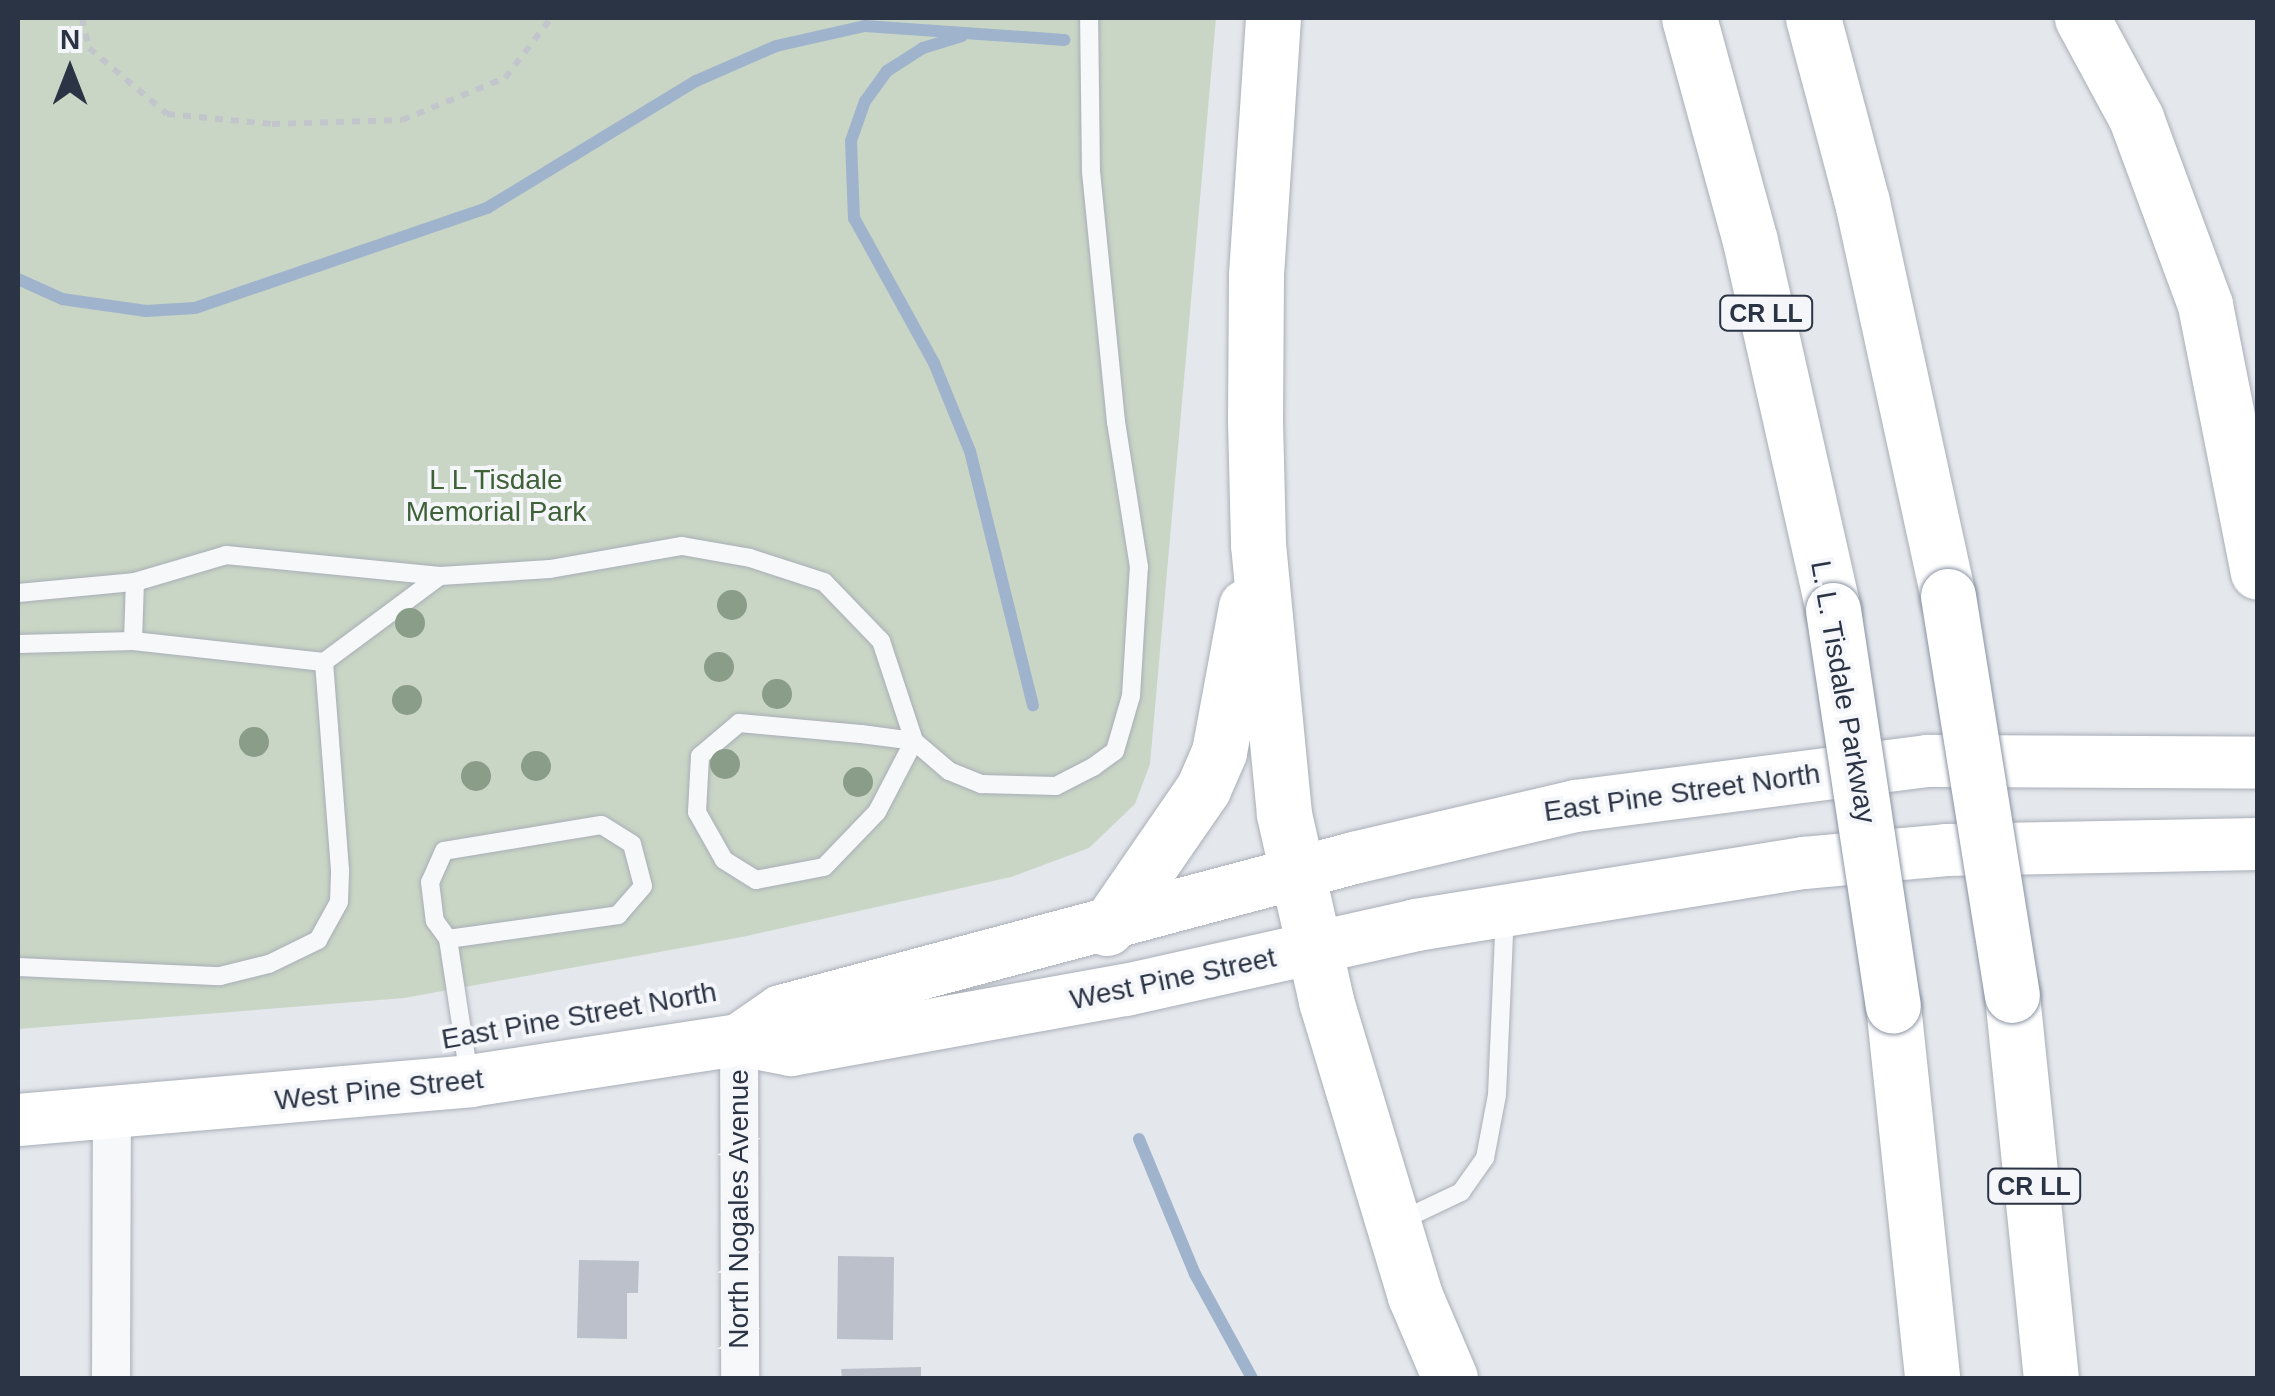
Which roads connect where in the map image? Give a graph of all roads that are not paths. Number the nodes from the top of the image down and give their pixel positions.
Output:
1 (1089, 18) edge
2 (1273, 18) edge
3 (1689, 18) edge
4 (1813, 18) edge
5 (2082, 18) edge
6 (1258, 544) junction
7 (2258, 572) edge
8 (440, 576) junction
9 (135, 582) junction
10 (18, 592) edge
11 (134, 641) junction
12 (18, 644) edge
13 (324, 662) junction
14 (914, 741) junction
15 (2258, 764) edge
16 (2258, 844) edge
17 (1294, 876) junction
18 (1505, 909) junction
19 (1106, 928) junction
20 (448, 938) junction
21 (1312, 950) junction
22 (18, 967) edge
23 (738, 1040) junction
24 (470, 1081) junction
25 (112, 1115) junction
26 (18, 1120) edge
27 (1393, 1224) junction
28 (110, 1378) edge
29 (740, 1378) edge
30 (1450, 1378) edge
31 (1932, 1378) edge
32 (2051, 1378) edge

1 - 14 lane
2 - 6 highway
3 - 31 highway, L. L. Tisdale Parkway / CR LL, bridge
4 - 32 highway, CR LL, bridge
5 - 7 highway
6 - 17 highway
6 - 19 highway
8 - 9 lane
8 - 13 lane
8 - 14 lane
9 - 10 lane
9 - 11 lane
11 - 12 lane
11 - 13 lane
13 - 22 lane
14 - 14 lane
15 - 17 street, East Pine Street North
16 - 18 street
17 - 19 street, West Pine Street
17 - 21 highway
18 - 21 street
18 - 27 lane
19 - 23 street, West Pine Street
20 - 20 lane
20 - 24 lane
21 - 23 street, West Pine Street
21 - 27 highway
23 - 24 street, West Pine Street
23 - 29 street, North Nogales Avenue
24 - 25 street, West Pine Street
25 - 26 street, West Pine Street
25 - 28 street
27 - 30 highway

